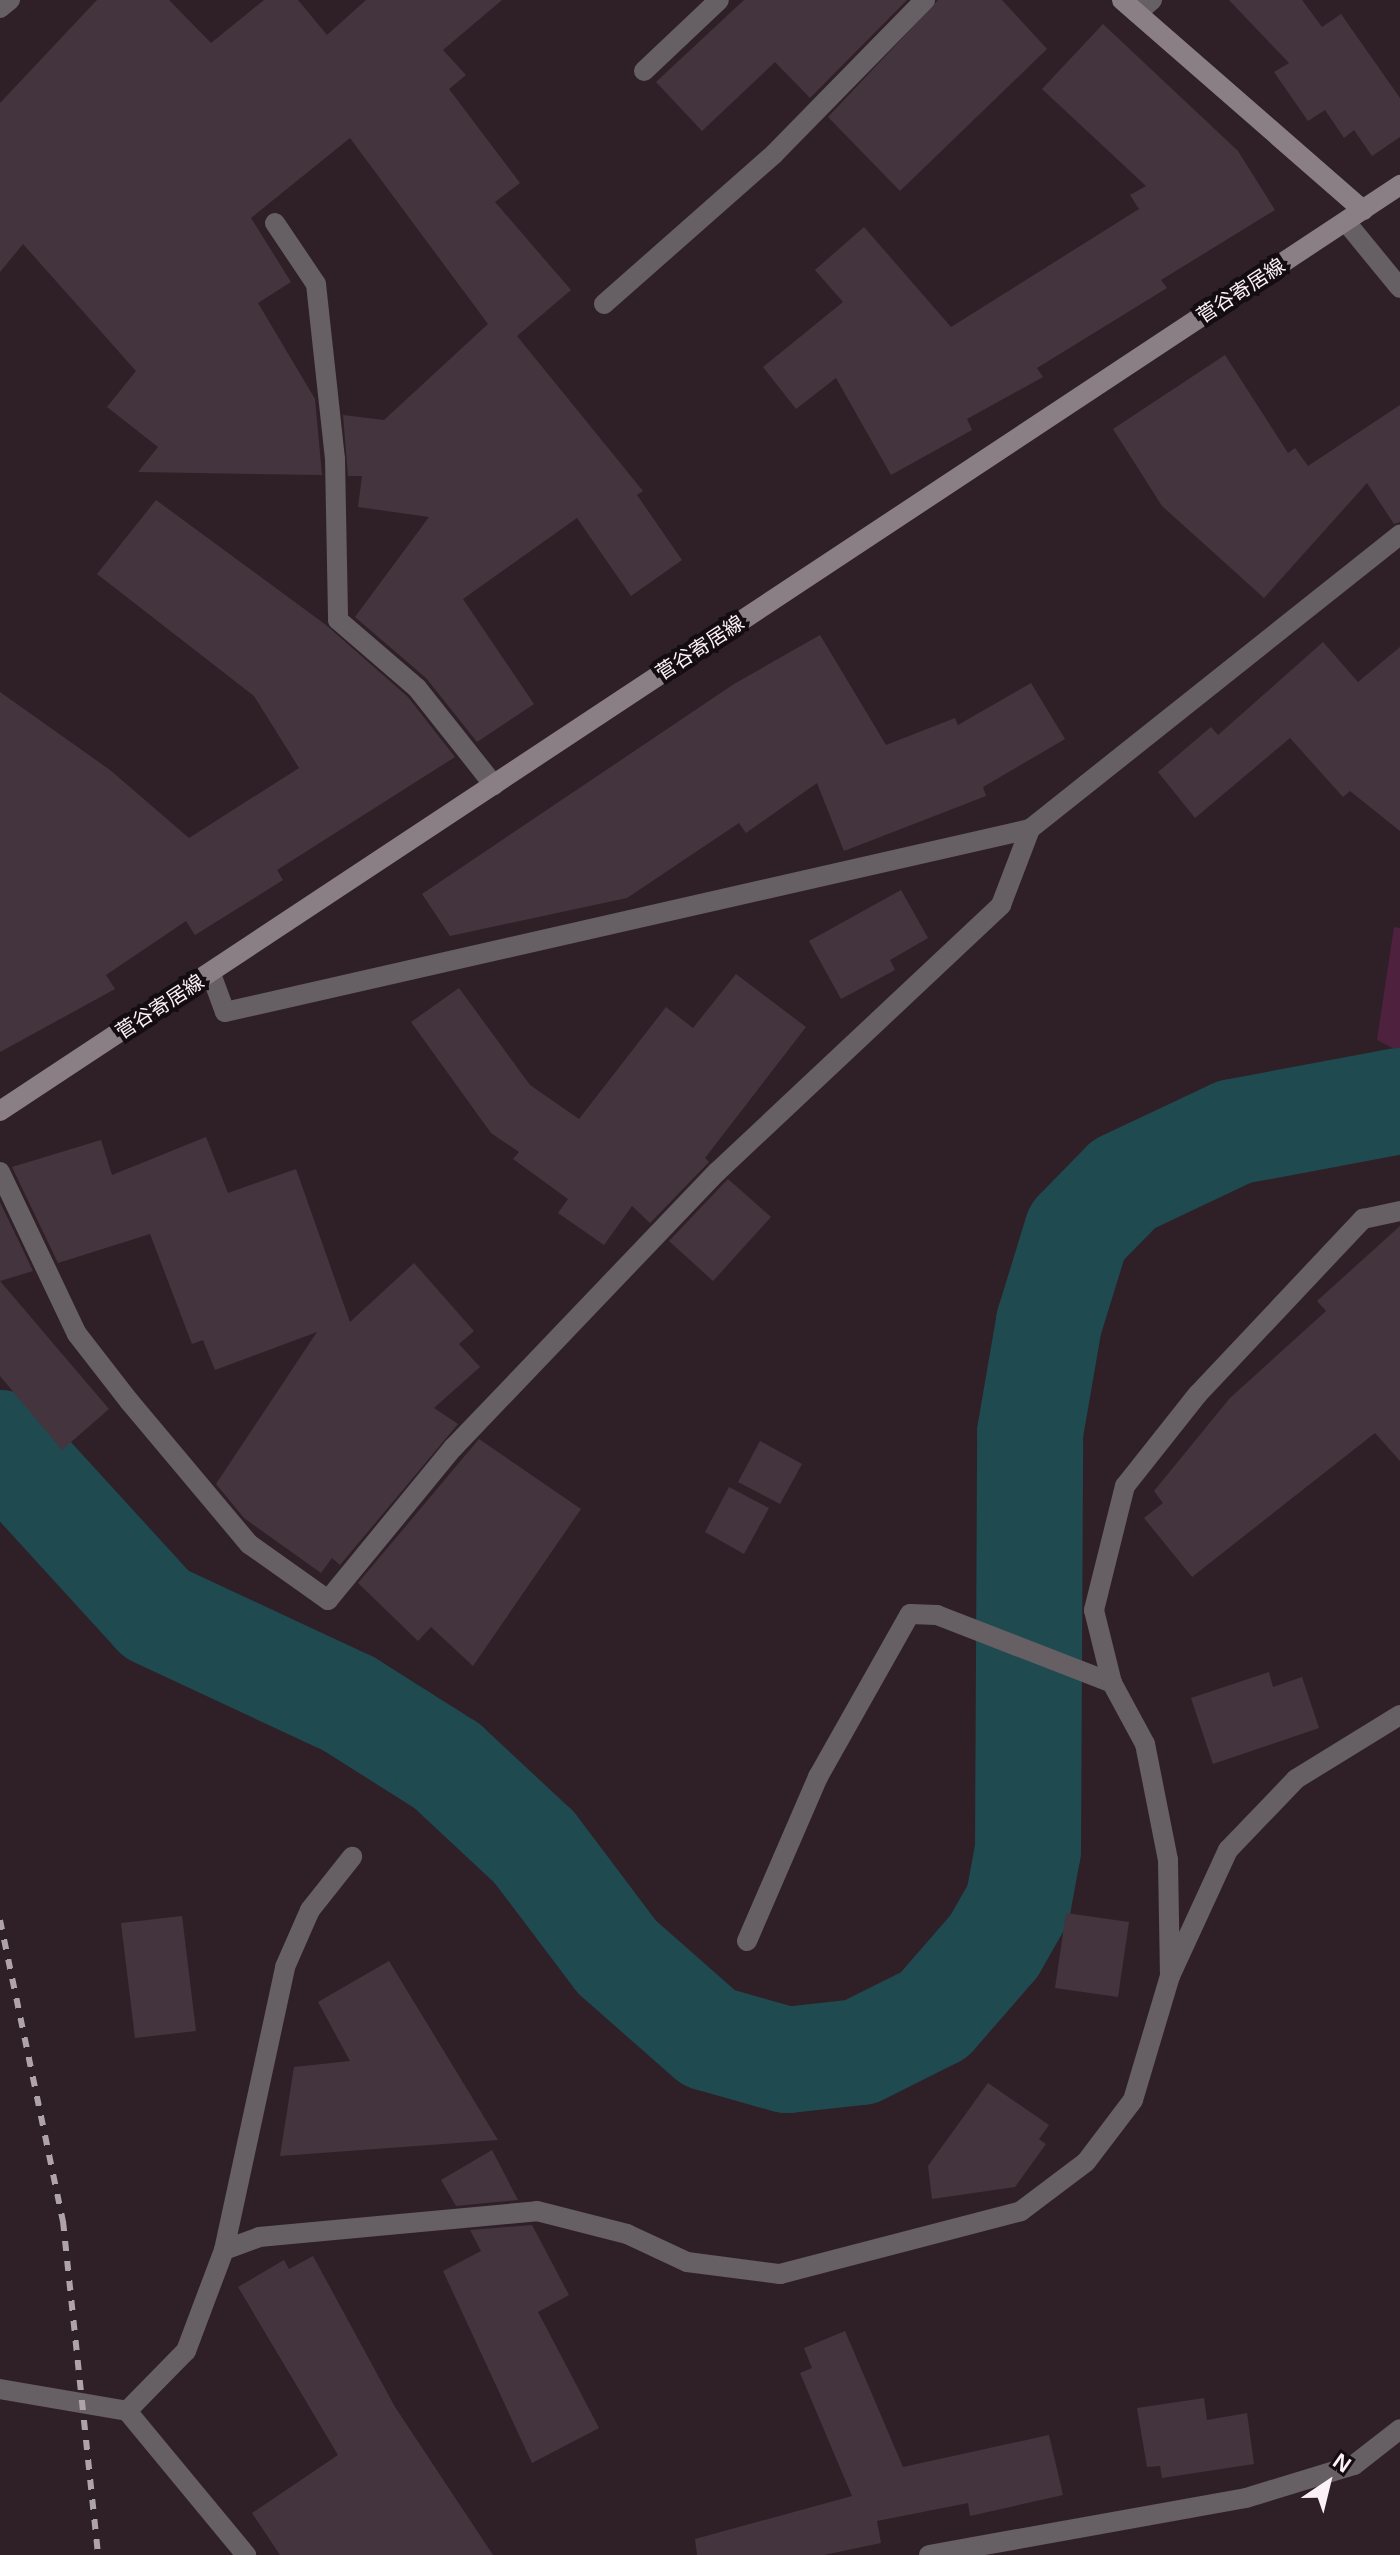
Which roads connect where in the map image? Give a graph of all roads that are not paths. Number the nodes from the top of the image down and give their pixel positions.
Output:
1 (10, 0) edge
2 (719, 0) edge
3 (925, 0) edge
4 (1137, 4) edge
5 (0, 8) edge
6 (644, 71) dead end
7 (1400, 185) edge
8 (1354, 216) junction
9 (275, 223) dead end
10 (1400, 288) edge
11 (604, 304) dead end
12 (1400, 535) edge
13 (494, 785) junction
14 (1030, 829) junction
15 (211, 974) junction
16 (0, 1111) edge
17 (0, 1172) edge
18 (1400, 1211) edge
19 (1112, 1683) junction
20 (1400, 1715) edge
21 (352, 1857) dead end
22 (747, 1941) dead end
23 (1170, 1976) junction
24 (224, 2250) junction
25 (0, 2389) edge
26 (127, 2411) junction
27 (1400, 2429) edge
28 (246, 2555) edge
29 (929, 2555) edge

1 - 5 street
2 - 6 street
3 - 11 street
4 - 8 main road
7 - 8 main road, 菅谷寄居線
8 - 10 street
8 - 13 main road, 菅谷寄居線
9 - 13 street
12 - 14 street
13 - 15 main road, 菅谷寄居線
14 - 15 street
14 - 17 street
15 - 16 main road, 菅谷寄居線
18 - 19 street
19 - 22 street
19 - 23 street
20 - 23 street
21 - 24 street
23 - 24 street
24 - 26 street
25 - 26 street
26 - 28 street
27 - 29 street

